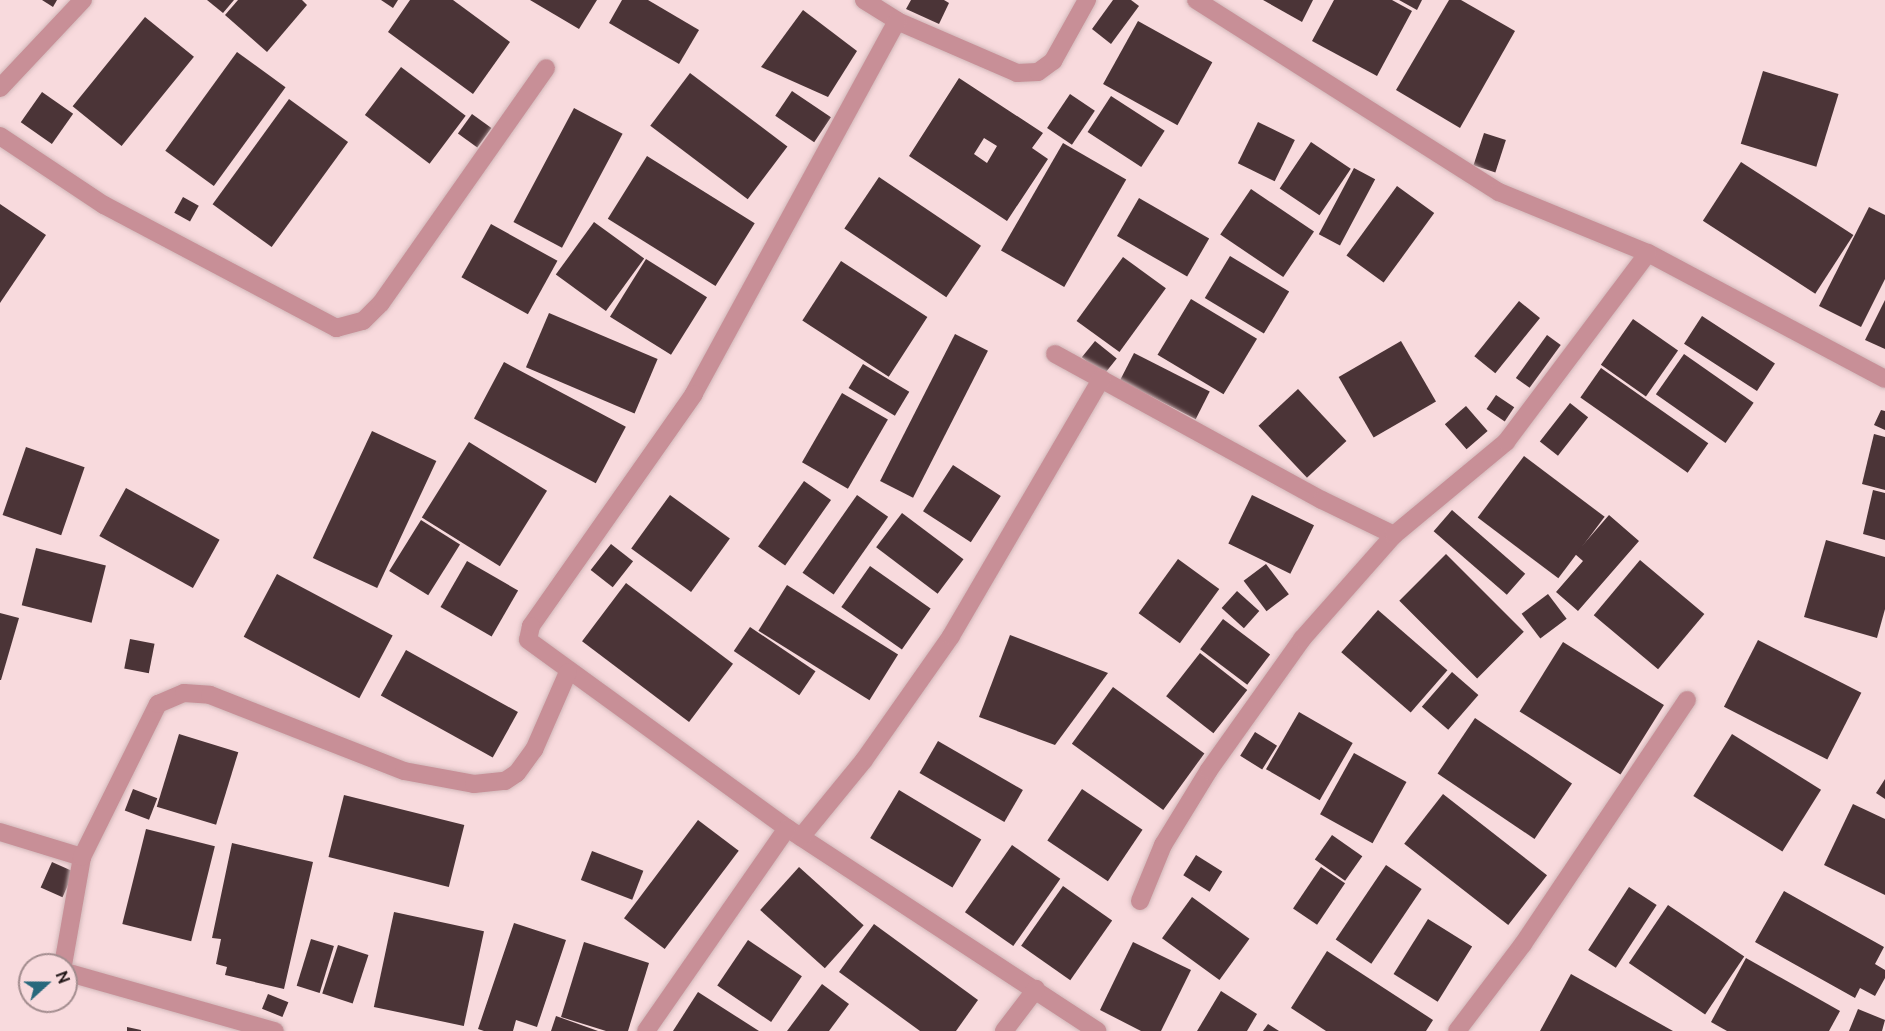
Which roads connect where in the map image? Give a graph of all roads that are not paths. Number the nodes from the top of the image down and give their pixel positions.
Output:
1 (83, 0) edge
2 (864, 0) edge
3 (1087, 0) edge
4 (1196, 0) edge
5 (897, 21) junction
6 (546, 68) dead end
7 (0, 88) edge
8 (0, 136) edge
9 (1648, 253) junction
10 (1055, 354) dead end
11 (1101, 379) junction
12 (1885, 379) edge
13 (1394, 535) junction
14 (568, 672) junction
15 (1687, 700) dead end
16 (0, 832) edge
17 (794, 833) junction
18 (82, 857) junction
19 (1140, 902) dead end
20 (65, 953) edge
21 (78, 975) edge
22 (1036, 989) junction
23 (275, 1031) edge
24 (646, 1031) edge
25 (1004, 1031) edge
26 (1097, 1031) edge
27 (1457, 1031) edge

1 - 7 street
2 - 5 street
3 - 5 street
4 - 9 street
5 - 14 street
6 - 8 street
9 - 12 street
9 - 13 street
10 - 11 street
11 - 13 street
11 - 17 street
13 - 19 street
14 - 17 street
14 - 18 street
15 - 27 street
16 - 18 street
17 - 22 street
17 - 24 street
18 - 20 street
21 - 23 street
22 - 25 street
22 - 26 street

